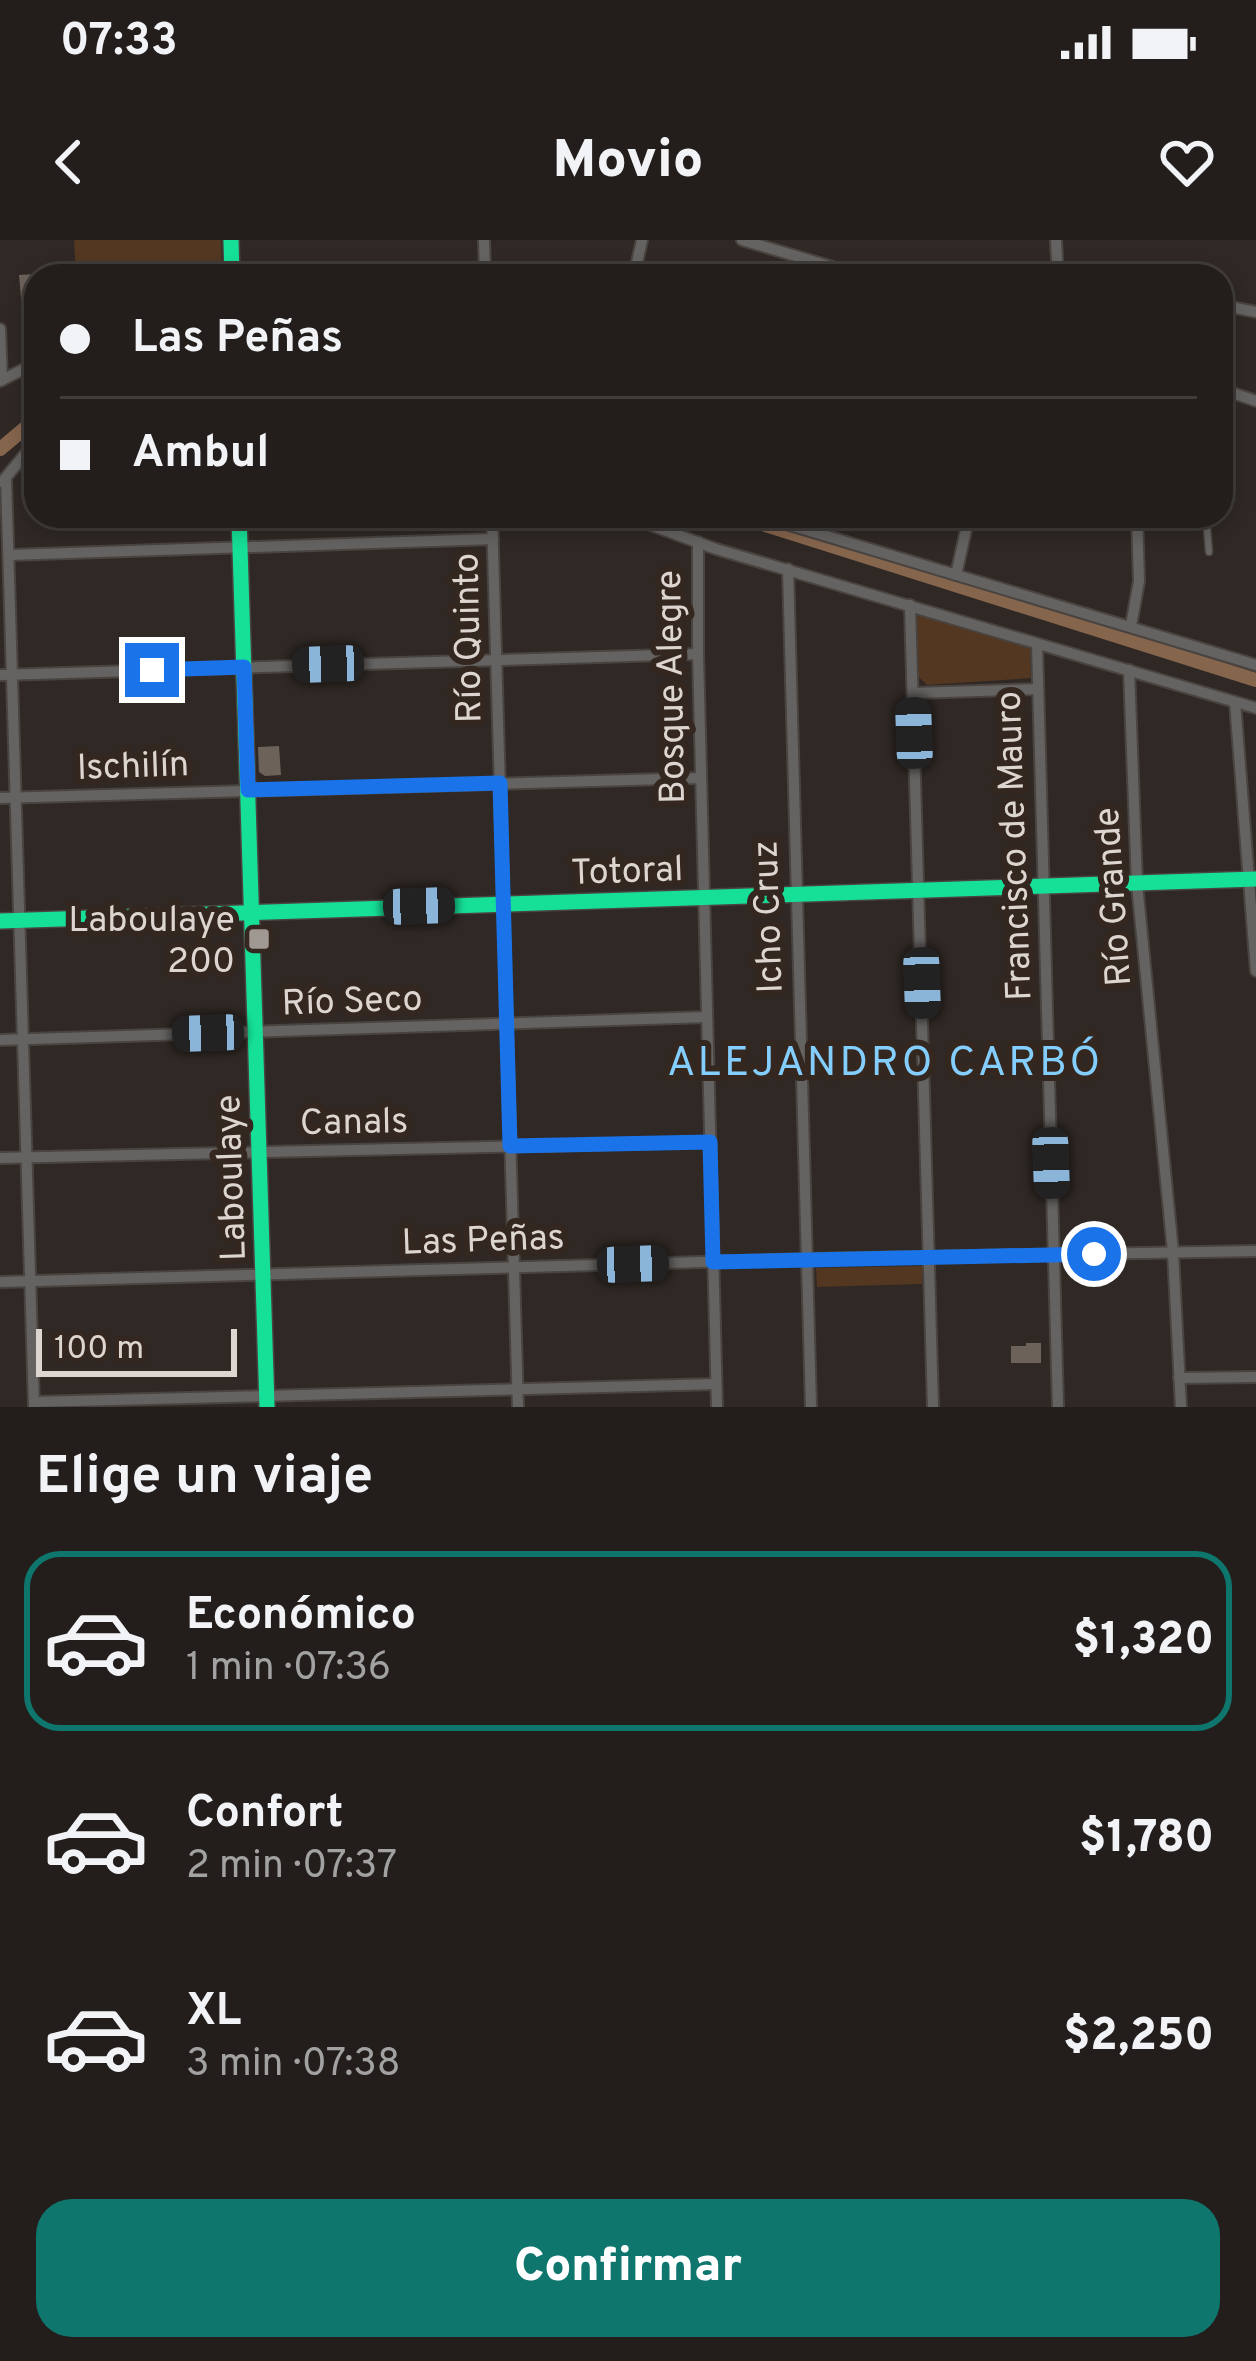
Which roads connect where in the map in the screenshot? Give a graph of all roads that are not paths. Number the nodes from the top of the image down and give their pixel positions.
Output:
1 (742, 240) edge
2 (781, 246) edge
3 (802, 257) junction
4 (802, 264) edge
5 (824, 264) edge
6 (0, 329) edge
7 (1, 376) edge
8 (24, 456) edge
9 (3, 481) edge
10 (239, 528) edge
11 (493, 528) edge
12 (659, 528) edge
13 (798, 528) edge
14 (966, 528) edge
15 (1137, 528) edge
16 (1207, 528) edge
17 (808, 531) joint
18 (493, 539) junction
19 (698, 542) junction
20 (240, 547) junction
21 (1209, 552) dead end
22 (9, 555) junction
23 (788, 569) junction
24 (956, 574) junction
25 (910, 604) junction
26 (1131, 626) junction
27 (1037, 644) junction
28 (698, 654) junction
29 (496, 658) junction
30 (1256, 665) edge
31 (244, 667) junction
32 (1129, 670) junction
33 (7, 675) edge
34 (1038, 689) junction
35 (913, 693) junction
36 (1234, 702) junction
37 (1256, 708) edge
38 (700, 778) junction
39 (500, 783) junction
40 (248, 790) junction
41 (17, 797) junction
42 (0, 798) edge
43 (1252, 879) edge
44 (1137, 884) junction
45 (1044, 888) junction
46 (919, 892) junction
47 (795, 895) junction
48 (703, 896) junction
49 (503, 902) junction
50 (252, 912) junction
51 (20, 920) junction
52 (0, 921) edge
53 (1256, 971) edge
54 (706, 1016) junction
55 (507, 1024) junction
56 (254, 1032) junction
57 (24, 1039) junction
58 (0, 1040) edge
59 (710, 1142) junction
60 (510, 1146) junction
61 (258, 1152) junction
62 (27, 1157) junction
63 (0, 1159) edge
64 (1256, 1251) edge
65 (1173, 1252) junction
66 (1054, 1254) junction
67 (929, 1257) junction
68 (806, 1259) junction
69 (713, 1262) junction
70 (514, 1268) junction
71 (262, 1274) junction
72 (31, 1281) junction
73 (0, 1282) edge
74 (1256, 1377) edge
75 (1179, 1378) junction
76 (716, 1384) junction
77 (517, 1389) junction
78 (267, 1402) edge
79 (34, 1404) edge
80 (518, 1407) edge
81 (716, 1407) edge
82 (811, 1407) edge
83 (933, 1407) edge
84 (1058, 1407) edge
85 (1180, 1407) edge

1 - 2 street
2 - 3 street
3 - 4 street
3 - 5 street
6 - 7 street
8 - 9 street
9 - 22 street
10 - 20 street, Laboulaye
11 - 18 street, Río Quinto
12 - 19 street
13 - 17 street
14 - 24 street
15 - 26 street
16 - 21 lane
17 - 24 street
18 - 20 street
18 - 29 street, Río Quinto
19 - 23 street
19 - 28 street, Bosque Alegre
20 - 22 street
20 - 31 street, Laboulaye
22 - 33 street
23 - 25 street
23 - 47 street, Icho Cruz
24 - 26 street
25 - 27 street
25 - 35 street
26 - 30 street
27 - 32 street
27 - 34 street, Francisco de Mauro
28 - 29 street
28 - 38 street, Bosque Alegre
29 - 31 street
29 - 39 street, Río Quinto
31 - 33 street
31 - 40 street, Laboulaye
32 - 36 street
32 - 44 street, Río Grande
33 - 41 street
34 - 35 street
34 - 45 street, Francisco de Mauro
35 - 46 street
36 - 37 street
36 - 43 street
38 - 39 street, Ischilín
38 - 48 street, Bosque Alegre
39 - 40 street, Ischilín
39 - 49 street, Río Quinto
40 - 41 street, Ischilín
40 - 50 street, Laboulaye
41 - 42 street, Ischilín
41 - 51 street
43 - 44 street, Totoral
43 - 53 street
44 - 45 street, Totoral
44 - 65 street, Río Grande
45 - 46 street, Totoral
45 - 66 street, Francisco de Mauro
46 - 47 street, Totoral
46 - 67 street
47 - 48 street, Totoral
47 - 68 street, Icho Cruz
48 - 49 street, Totoral
48 - 54 street, Bosque Alegre
49 - 50 street, Totoral
49 - 55 street, Río Quinto
50 - 51 street, Totoral
50 - 56 street, Laboulaye
51 - 52 street, Totoral
51 - 57 street
54 - 55 street, Río Seco
54 - 59 street, Bosque Alegre
55 - 56 street, Río Seco
55 - 60 street, Río Quinto
56 - 57 street, Río Seco
56 - 61 street, Laboulaye
57 - 58 street, Río Seco
57 - 62 street
59 - 60 street, Canals
59 - 69 street, Bosque Alegre
60 - 61 street, Canals
60 - 70 street, Río Quinto
61 - 62 street, Canals
61 - 71 street, Laboulaye
62 - 63 street, Canals
62 - 72 street
64 - 65 street, Las Peñas
65 - 66 street, Las Peñas
65 - 75 street, Río Grande
66 - 67 street, Las Peñas
66 - 84 street, Francisco de Mauro
67 - 68 street, Las Peñas
67 - 83 street
68 - 69 street, Las Peñas
68 - 82 street, Icho Cruz
69 - 70 street, Las Peñas
69 - 76 street, Bosque Alegre
70 - 71 street, Las Peñas
70 - 77 street, Río Quinto
71 - 72 street, Las Peñas
71 - 78 street, Laboulaye
72 - 73 street, Las Peñas
72 - 79 street
74 - 75 street
75 - 85 street, Río Grande
76 - 77 street
76 - 81 street, Bosque Alegre
77 - 78 street
77 - 80 street, Río Quinto
78 - 79 street

